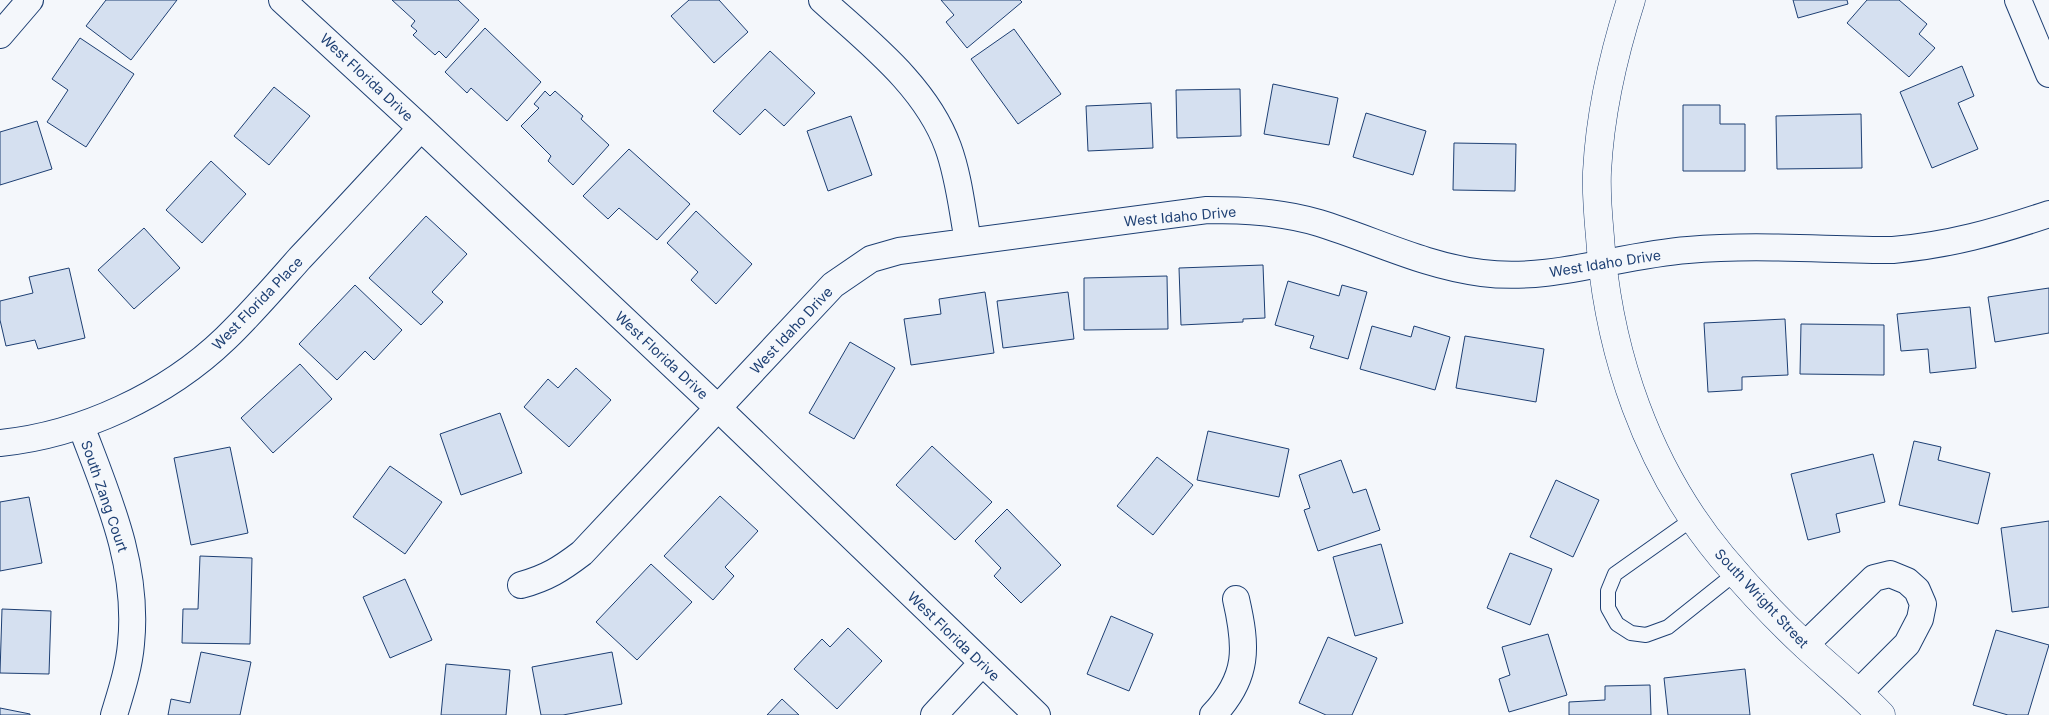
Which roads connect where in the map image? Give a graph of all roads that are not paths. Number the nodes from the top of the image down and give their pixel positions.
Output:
1 (30, 0) edge
2 (282, 0) edge
3 (822, 0) edge
4 (1631, 0) edge
5 (2018, 0) edge
6 (0, 35) edge
7 (2049, 74) edge
8 (421, 128) junction
9 (2049, 214) edge
10 (968, 241) junction
11 (1602, 263) junction
12 (718, 408) junction
13 (81, 426) junction
14 (0, 443) edge
15 (1694, 518) junction
16 (1737, 572) junction
17 (521, 585) dead end
18 (1236, 599) dead end
19 (1805, 645) junction
20 (982, 663) junction
21 (1858, 693) junction
22 (114, 715) edge
23 (934, 715) edge
24 (1037, 715) edge
25 (1213, 715) edge
26 (1881, 715) edge

1 - 6 street
2 - 8 street, West Florida Drive
3 - 10 street
4 - 11 street, South Wright Street
5 - 7 street
8 - 12 street, West Florida Drive
8 - 13 street, West Florida Place
9 - 11 street, West Idaho Drive
10 - 11 street, West Idaho Drive
10 - 12 street, West Idaho Drive
11 - 15 street, South Wright Street
12 - 17 street, West Idaho Drive
12 - 20 street, West Florida Drive
13 - 14 street, West Florida Place
13 - 22 street, South Zang Court
15 - 16 street, South Wright Street
15 - 16 lane
16 - 19 street, South Wright Street
18 - 25 street
19 - 21 street, South Wright Street
19 - 21 street
20 - 23 street
20 - 24 street, West Florida Drive
21 - 26 street, South Wright Street

